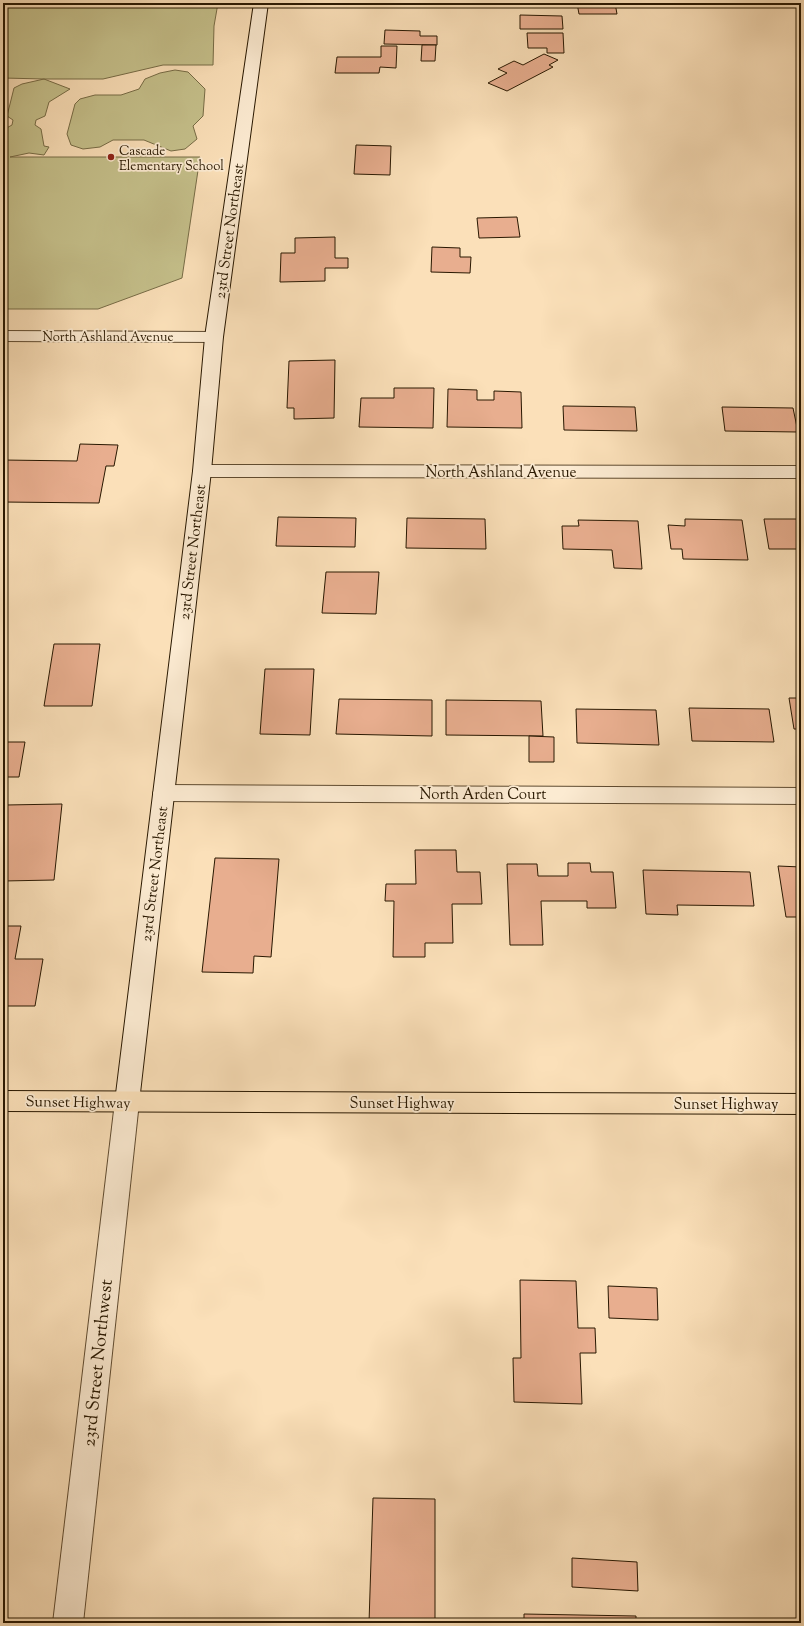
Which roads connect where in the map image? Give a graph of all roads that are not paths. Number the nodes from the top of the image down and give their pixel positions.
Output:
1 (261, 3) edge
2 (3, 336) edge
3 (214, 336) junction
4 (202, 471) junction
5 (801, 472) edge
6 (164, 792) junction
7 (801, 796) edge
8 (3, 1101) edge
9 (127, 1102) junction
10 (801, 1104) edge
11 (68, 1623) edge

1 - 3 street, 23rd Street Northeast
2 - 3 street, North Ashland Avenue
3 - 4 street, 23rd Street Northeast
4 - 5 street, North Ashland Avenue
4 - 6 street, 23rd Street Northeast
6 - 7 street, North Arden Court
6 - 9 street, 23rd Street Northeast
8 - 9 highway, Sunset Highway
9 - 10 highway, Sunset Highway
9 - 11 street, 23rd Street Northwest

